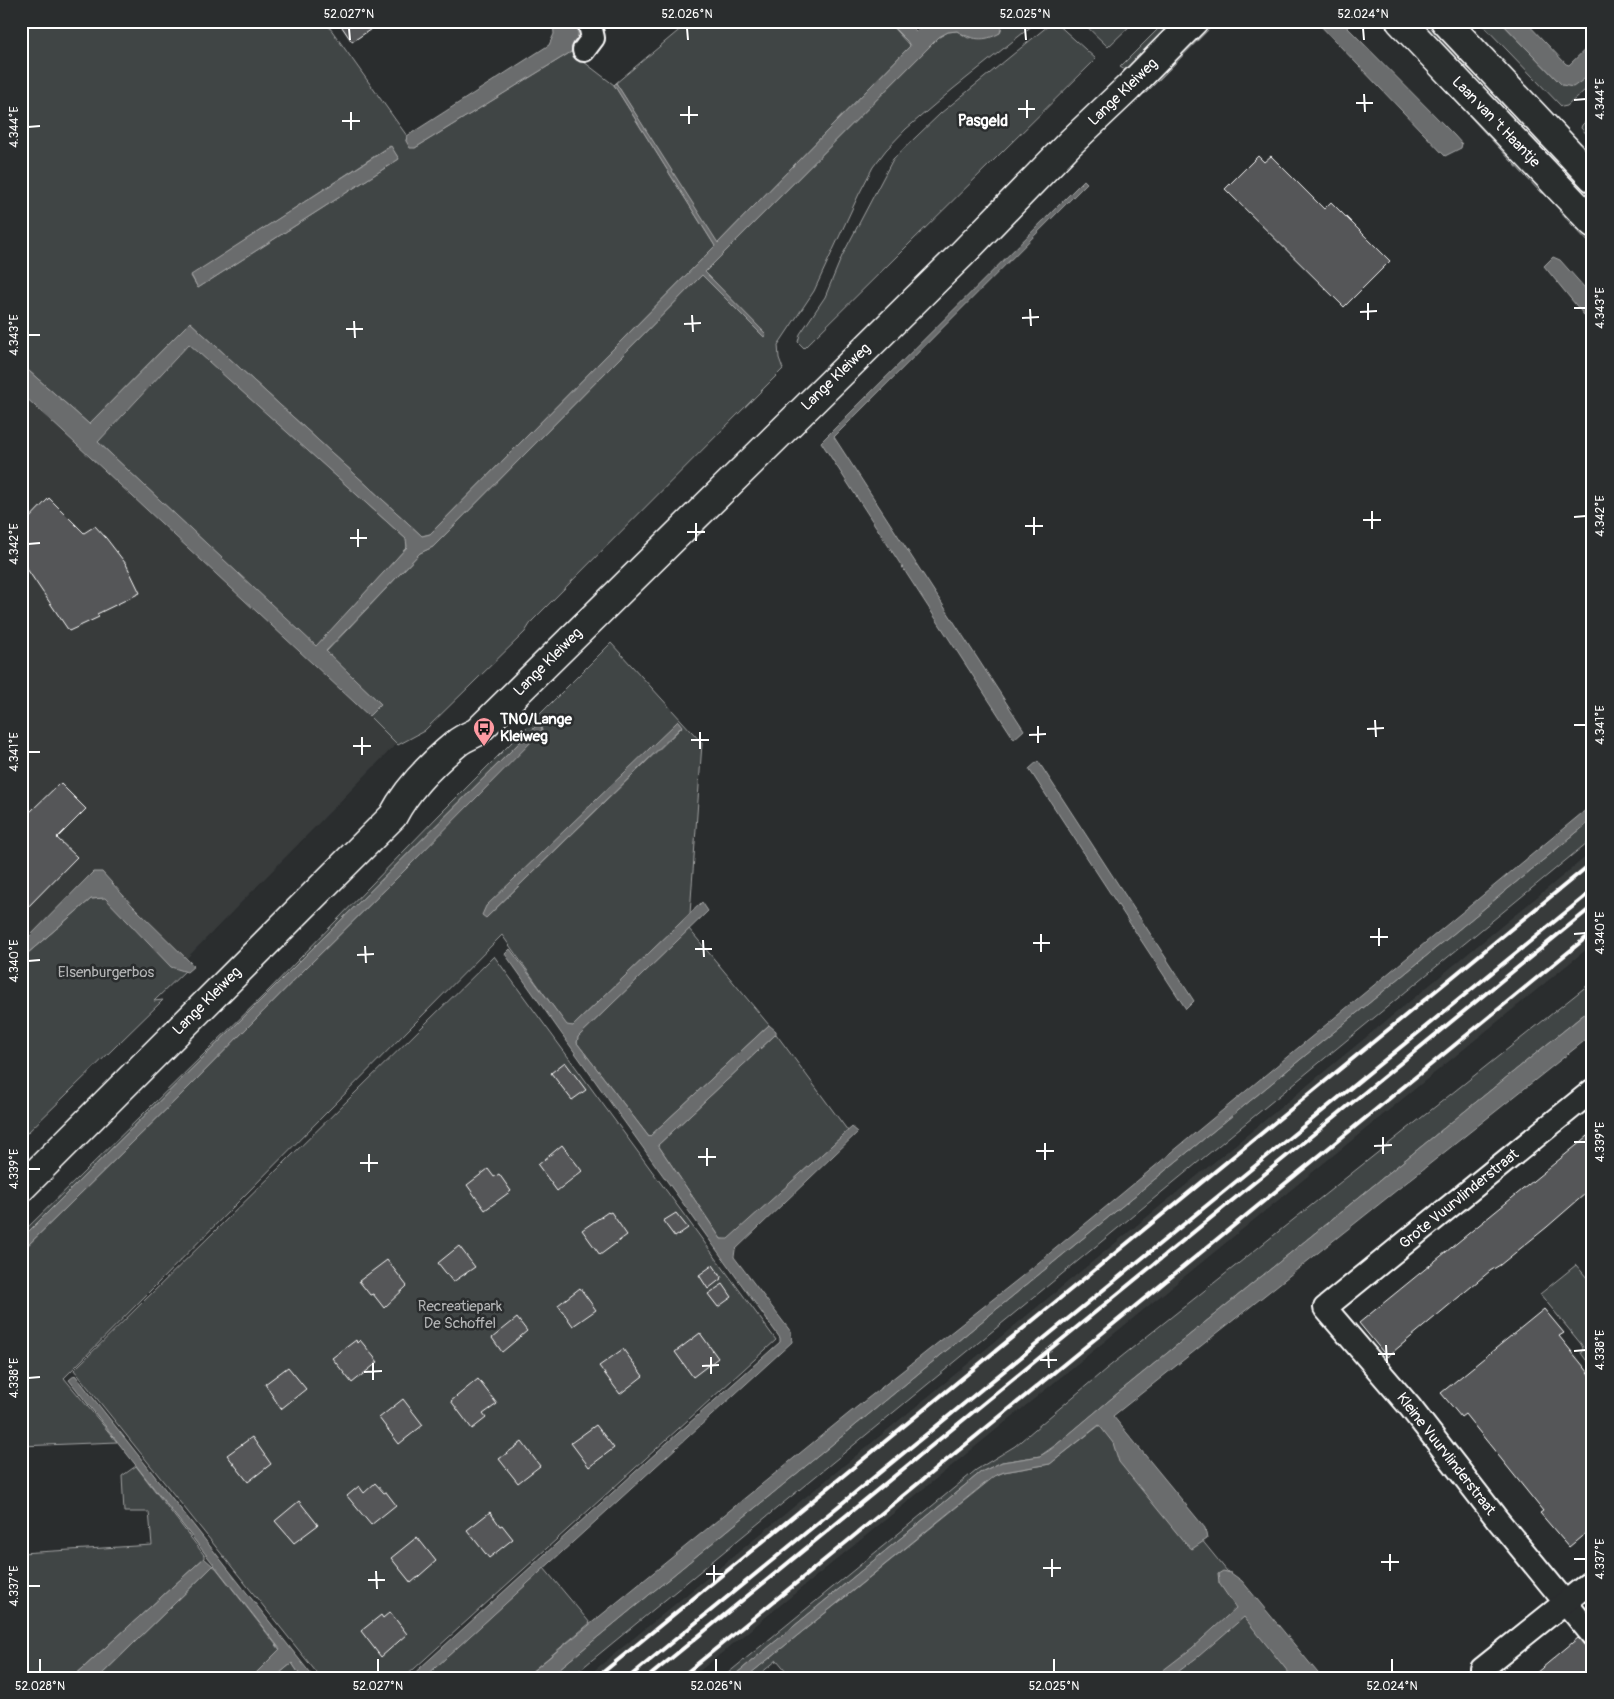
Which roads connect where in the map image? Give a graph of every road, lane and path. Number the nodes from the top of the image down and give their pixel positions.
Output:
1 (589, 21) edge
2 (1194, 21) edge
3 (1400, 21) edge
4 (1445, 21) edge
5 (584, 50) dead end
6 (1593, 178) edge
7 (1593, 223) edge
8 (1593, 1090) edge
9 (21, 1188) edge
10 (1325, 1308) joint
11 (1593, 1580) edge
12 (1565, 1603) junction
13 (1593, 1636) edge
14 (1482, 1670) dead end

1 - 5 street
2 - 9 street, Lange Kleiweg
3 - 7 street, Laan van 't Haantje
4 - 6 street, Laan van 't Haantje
8 - 10 street, Grote Vuurvlinderstraat
10 - 12 street, Kleine Vuurvlinderstraat
11 - 12 street
12 - 13 street, Kleine Vuurvlinderstraat
12 - 14 street

